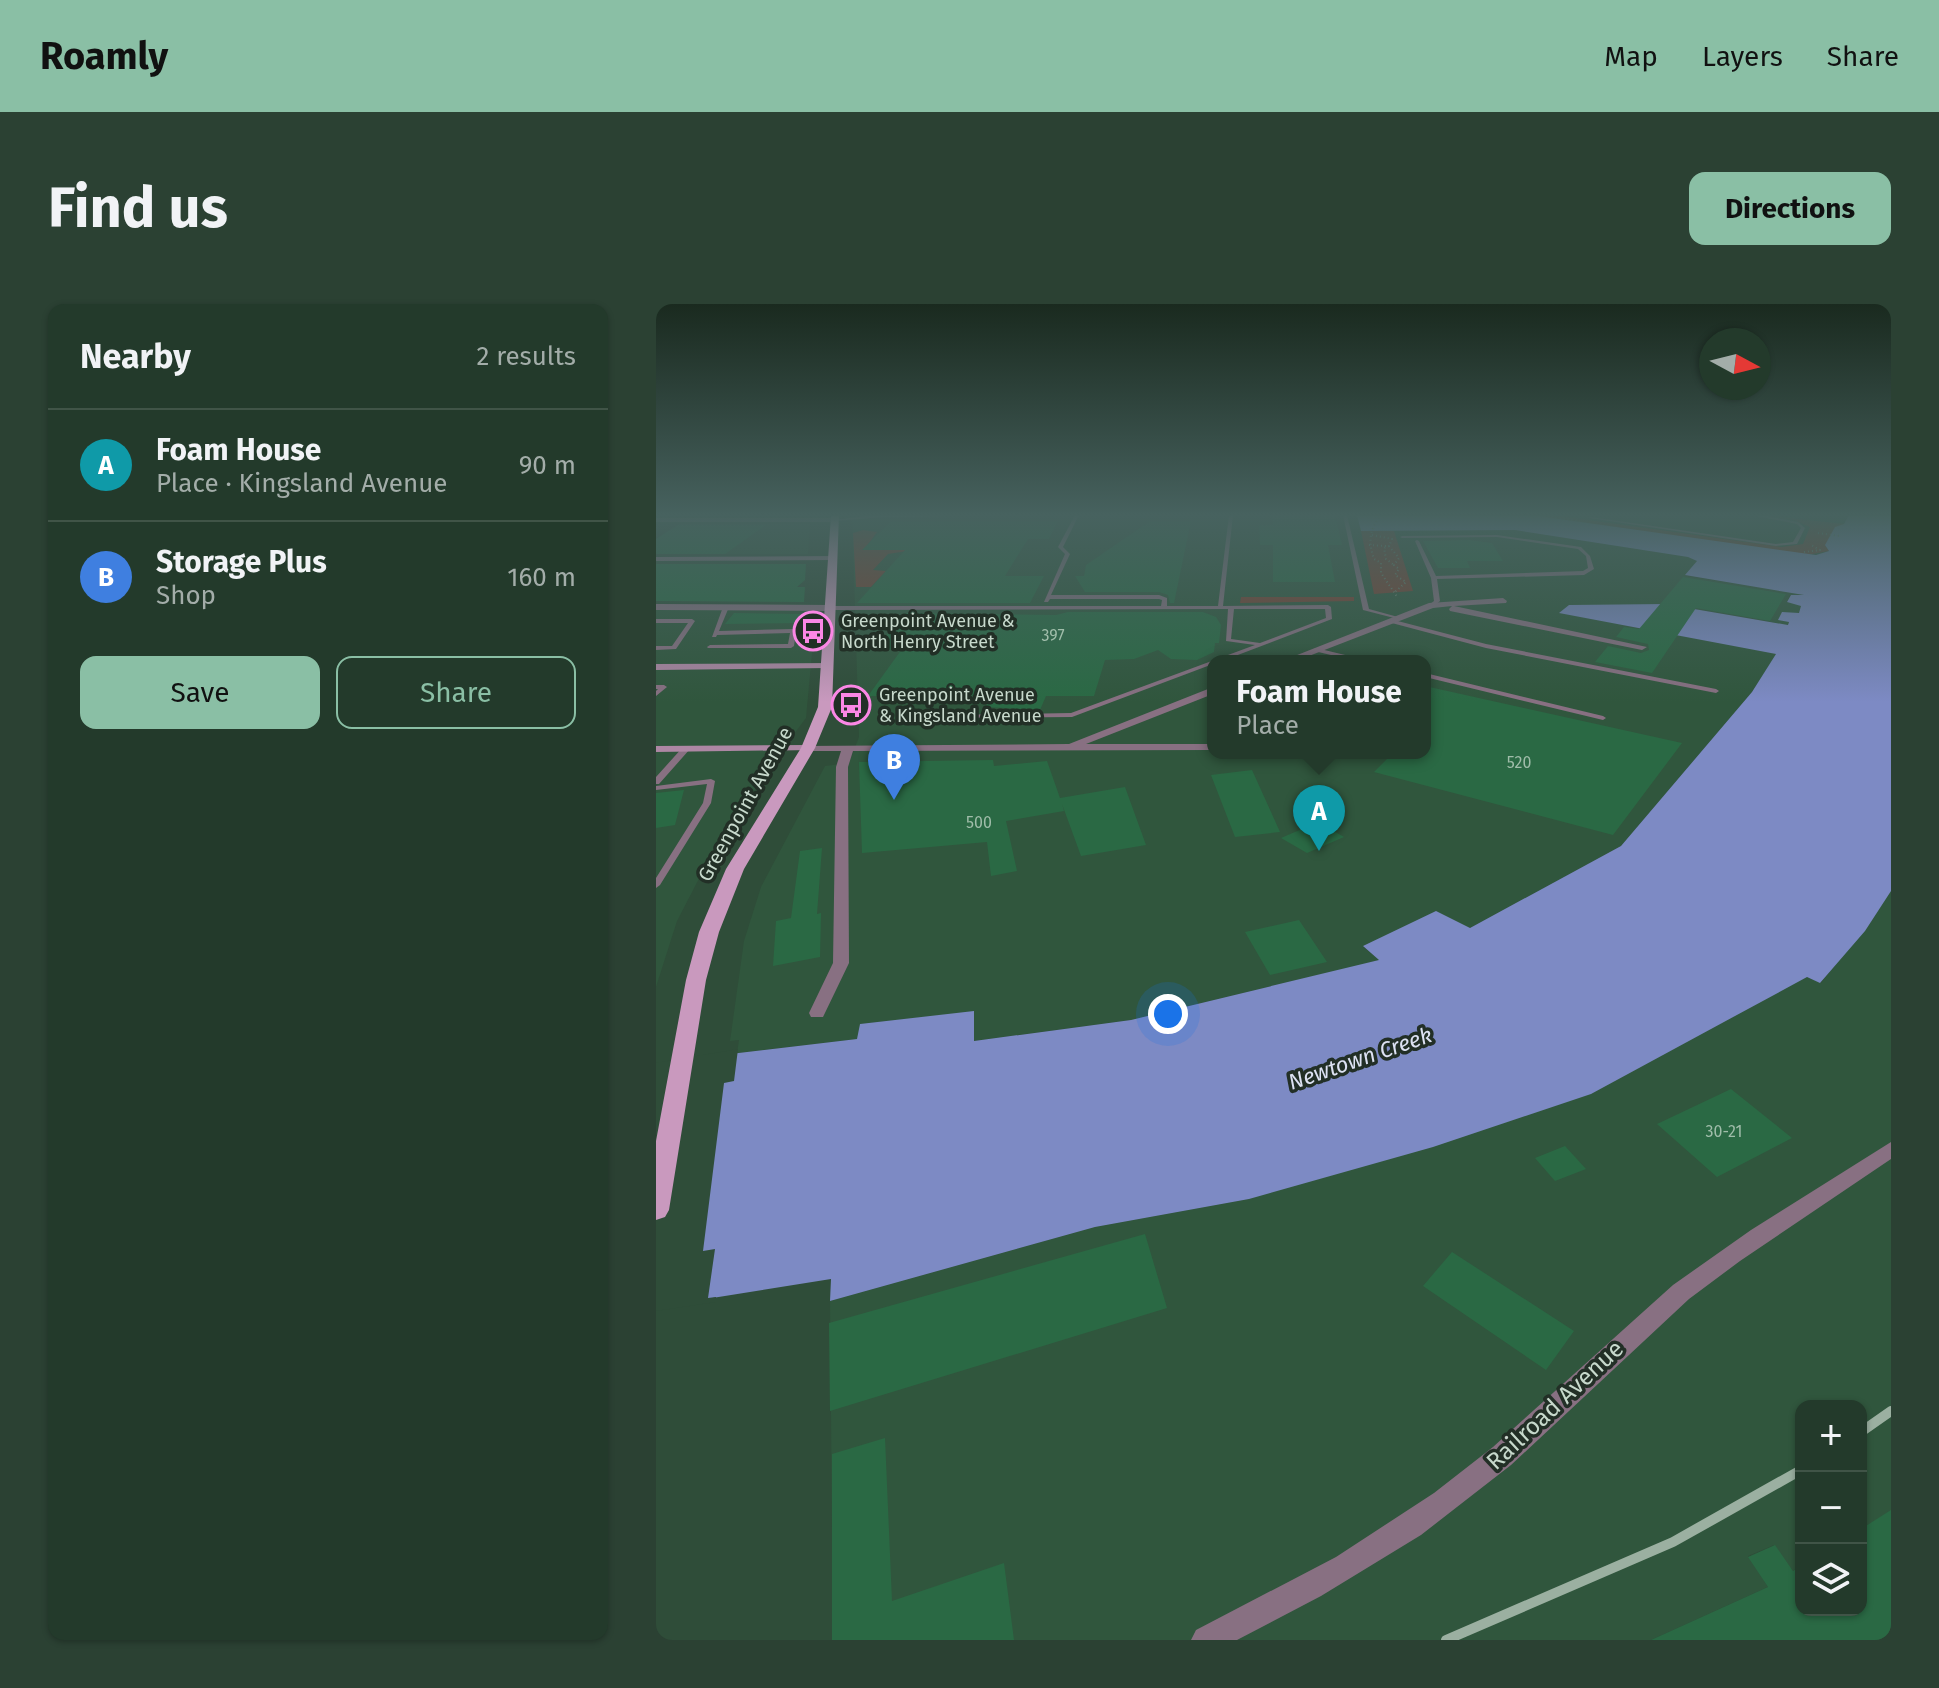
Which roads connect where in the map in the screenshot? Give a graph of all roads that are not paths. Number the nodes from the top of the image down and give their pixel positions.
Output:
1 (833, 577) edge
2 (1057, 577) edge
3 (1224, 577) edge
4 (1359, 577) edge
5 (1454, 577) edge
6 (1434, 578) joint
7 (1048, 597) junction
8 (1503, 601) dead end
9 (1432, 605) junction
10 (656, 607) edge
11 (726, 607) junction
12 (832, 608) junction
13 (1043, 608) junction
14 (1164, 608) junction
15 (1220, 608) junction
16 (1231, 608) junction
17 (1393, 620) junction
18 (656, 621) edge
19 (716, 633) junction
20 (1262, 644) junction
21 (1642, 647) dead end
22 (656, 648) edge
23 (1316, 650) junction
24 (1233, 655) edge
25 (1303, 655) edge
26 (1338, 655) edge
27 (828, 665) junction
28 (1207, 665) edge
29 (656, 667) edge
30 (1431, 676) edge
31 (656, 687) edge
32 (1716, 691) dead end
33 (1207, 692) edge
34 (656, 694) edge
35 (949, 716) dead end
36 (1603, 718) dead end
37 (1066, 747) junction
38 (1207, 747) edge
39 (808, 748) junction
40 (848, 748) junction
41 (656, 749) edge
42 (686, 749) junction
43 (656, 785) edge
44 (656, 885) edge
45 (817, 1013) dead end
46 (1891, 1149) edge
47 (656, 1210) edge
48 (1206, 1640) edge

1 - 12 main road, Greenpoint Avenue
2 - 7 lane
3 - 15 lane
4 - 17 lane
5 - 6 lane
6 - 9 lane
7 - 13 lane
7 - 14 lane
8 - 9 street
9 - 17 street
9 - 21 street
10 - 11 street
11 - 12 street
11 - 19 lane
12 - 13 lane
12 - 27 main road, Greenpoint Avenue
13 - 14 lane
14 - 15 lane
15 - 16 lane
16 - 20 lane
16 - 20 lane
17 - 23 street
17 - 32 lane
18 - 22 lane
19 - 19 lane
20 - 24 lane
23 - 25 street
23 - 26 lane
27 - 29 main road
27 - 39 main road, Greenpoint Avenue
28 - 35 lane
30 - 36 lane
31 - 34 lane
33 - 37 street
37 - 38 street
37 - 40 street
39 - 40 street
39 - 42 main road
39 - 47 main road, Greenpoint Avenue
40 - 45 street
41 - 42 main road
42 - 43 lane
43 - 44 lane
46 - 48 street, Railroad Avenue

